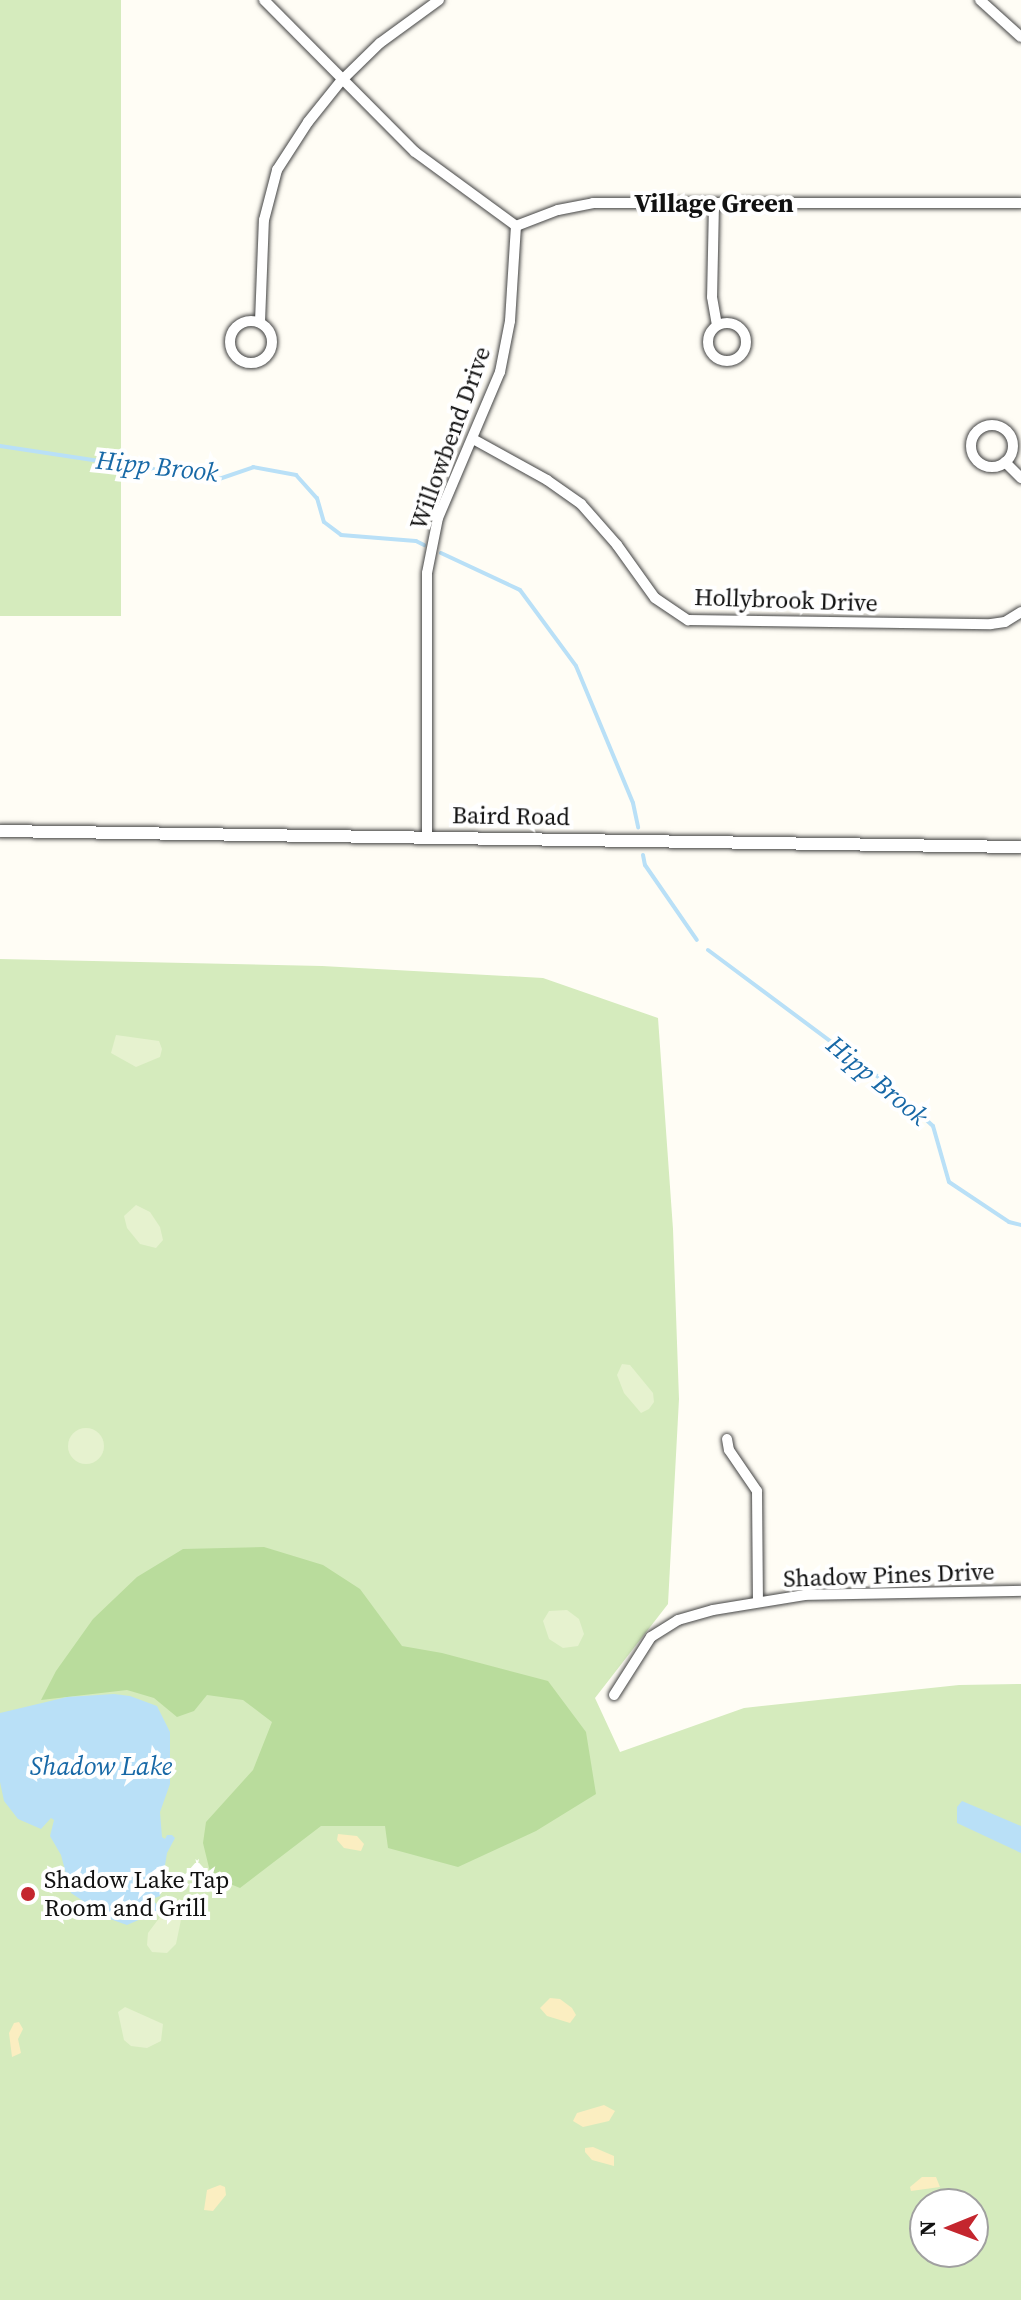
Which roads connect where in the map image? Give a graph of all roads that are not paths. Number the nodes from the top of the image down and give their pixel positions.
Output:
1 (264, 0) edge
2 (439, 0) edge
3 (980, 0) edge
4 (1021, 37) edge
5 (341, 81) junction
6 (1021, 203) edge
7 (714, 204) junction
8 (516, 226) junction
9 (260, 322) junction
10 (717, 325) dead end
11 (473, 439) junction
12 (1005, 462) junction
13 (1021, 478) edge
14 (1021, 612) edge
15 (0, 831) edge
16 (427, 836) junction
17 (1021, 847) edge
18 (727, 1439) dead end
19 (1021, 1591) edge
20 (758, 1601) junction
21 (614, 1695) dead end

1 - 5 street
2 - 5 street
3 - 4 street
5 - 8 street
5 - 9 street
6 - 7 street
7 - 8 street
7 - 10 street
8 - 11 street, Willowbend Drive
9 - 9 street
11 - 14 street, Hollybrook Drive
11 - 16 street, Willowbend Drive
12 - 12 street
12 - 13 street
15 - 16 street, Baird Road
16 - 17 street, Baird Road
18 - 20 street, Shadow Pines Drive
19 - 20 street, Shadow Pines Drive
20 - 21 street, Shadow Pines Drive

